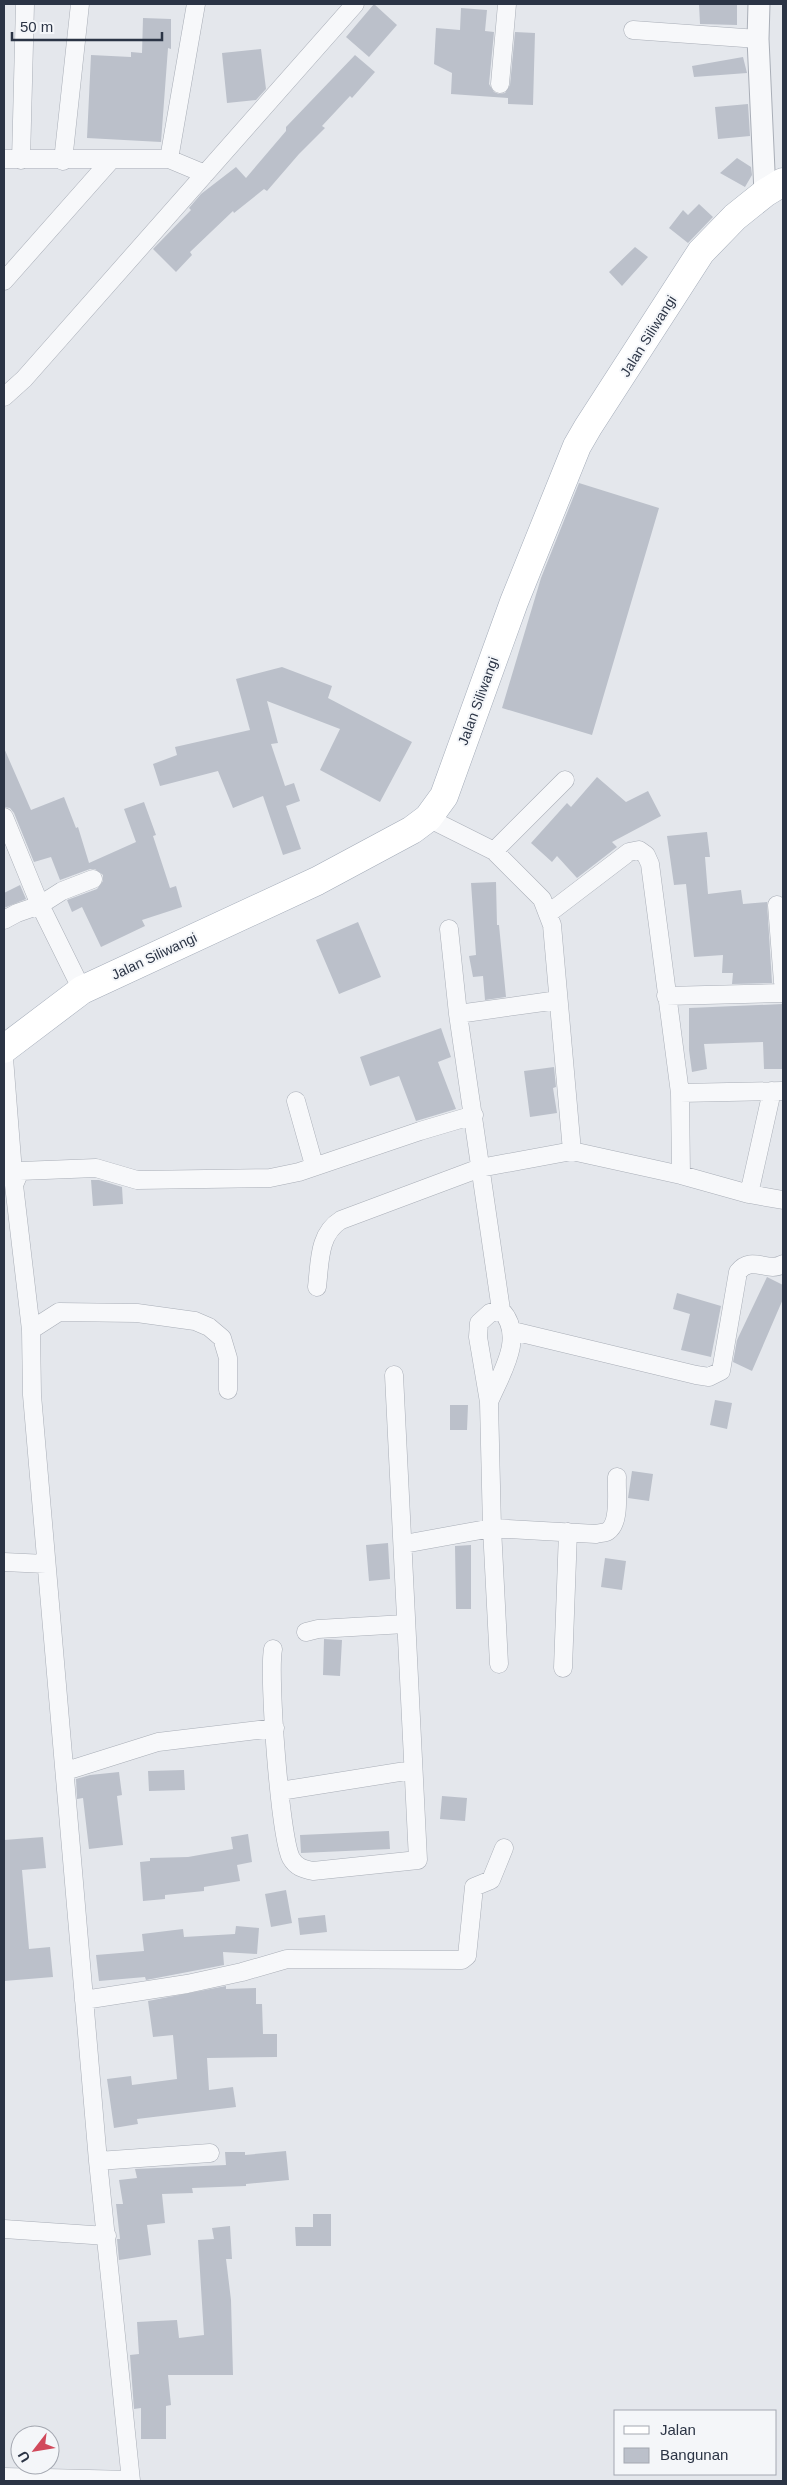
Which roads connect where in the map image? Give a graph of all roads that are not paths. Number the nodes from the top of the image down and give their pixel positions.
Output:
1 (24, 4) edge
2 (80, 4) edge
3 (196, 4) edge
4 (355, 4) edge
5 (507, 4) edge
6 (759, 4) edge
7 (633, 30) dead end
8 (758, 39) junction
9 (500, 84) dead end
10 (169, 159) junction
11 (111, 160) junction
12 (9, 161) edge
13 (62, 161) junction
14 (204, 174) junction
15 (774, 188) edge
16 (4, 281) edge
17 (4, 398) edge
18 (565, 780) dead end
19 (4, 817) edge
20 (428, 818) junction
21 (494, 851) junction
22 (93, 879) dead end
23 (777, 905) dead end
24 (40, 906) junction
25 (549, 913) junction
26 (4, 920) edge
27 (449, 930) dead end
28 (781, 938) edge
29 (783, 982) edge
30 (82, 990) junction
31 (783, 994) edge
32 (666, 996) junction
33 (558, 1000) junction
34 (458, 1014) junction
35 (4, 1049) edge
36 (4, 1058) edge
37 (777, 1091) edge
38 (680, 1093) junction
39 (296, 1101) dead end
40 (474, 1116) junction
41 (572, 1151) junction
42 (314, 1166) junction
43 (480, 1168) junction
44 (681, 1175) junction
45 (14, 1185) junction
46 (749, 1194) junction
47 (783, 1200) edge
48 (783, 1264) edge
49 (317, 1287) dead end
50 (501, 1310) junction
51 (31, 1330) junction
52 (513, 1331) junction
53 (394, 1375) dead end
54 (228, 1390) dead end
55 (489, 1402) junction
56 (617, 1477) dead end
57 (492, 1528) junction
58 (568, 1532) junction
59 (404, 1544) junction
60 (4, 1562) edge
61 (46, 1564) junction
62 (405, 1624) junction
63 (306, 1632) dead end
64 (273, 1649) dead end
65 (499, 1664) dead end
66 (563, 1668) dead end
67 (275, 1728) junction
68 (412, 1770) junction
69 (66, 1771) junction
70 (280, 1791) junction
71 (504, 1848) dead end
72 (84, 2000) junction
73 (210, 2153) dead end
74 (98, 2161) junction
75 (4, 2230) edge
76 (107, 2236) junction
77 (4, 2477) edge
78 (131, 2481) edge

1 - 12 street
2 - 13 street
3 - 10 street
4 - 14 street
5 - 9 street
6 - 8 street
7 - 8 street
8 - 15 street
10 - 11 street
10 - 14 street
11 - 13 street
11 - 16 street
12 - 13 street
14 - 17 street
15 - 20 main road, Jalan Siliwangi
18 - 21 street
19 - 24 street
20 - 21 street
20 - 30 main road, Jalan Siliwangi
21 - 25 street
22 - 24 street
23 - 28 street
24 - 26 street
24 - 30 street
25 - 32 street
25 - 33 street
27 - 34 street
28 - 29 street
30 - 35 main road, Jalan Siliwangi
31 - 32 street
32 - 38 street
33 - 34 street
33 - 41 street
34 - 40 street
36 - 45 street
37 - 38 street
37 - 46 street
38 - 44 street
39 - 42 street
40 - 42 street
40 - 43 street
41 - 43 street
41 - 44 street
42 - 45 street
43 - 49 street
43 - 50 street
44 - 46 street
45 - 51 street
46 - 47 street
48 - 52 street
50 - 52 street
50 - 55 street
51 - 54 street
51 - 61 street
52 - 55 street
53 - 59 street
55 - 57 street
56 - 58 street
57 - 58 street
57 - 59 street
57 - 65 street
58 - 66 street
59 - 62 street
60 - 61 street
61 - 69 street
62 - 63 street
62 - 68 street
64 - 67 street
67 - 69 street
67 - 70 street
68 - 70 street
68 - 70 street
69 - 72 street
71 - 72 street
72 - 74 street
73 - 74 street
74 - 76 street
75 - 76 street
76 - 78 street
77 - 78 street

